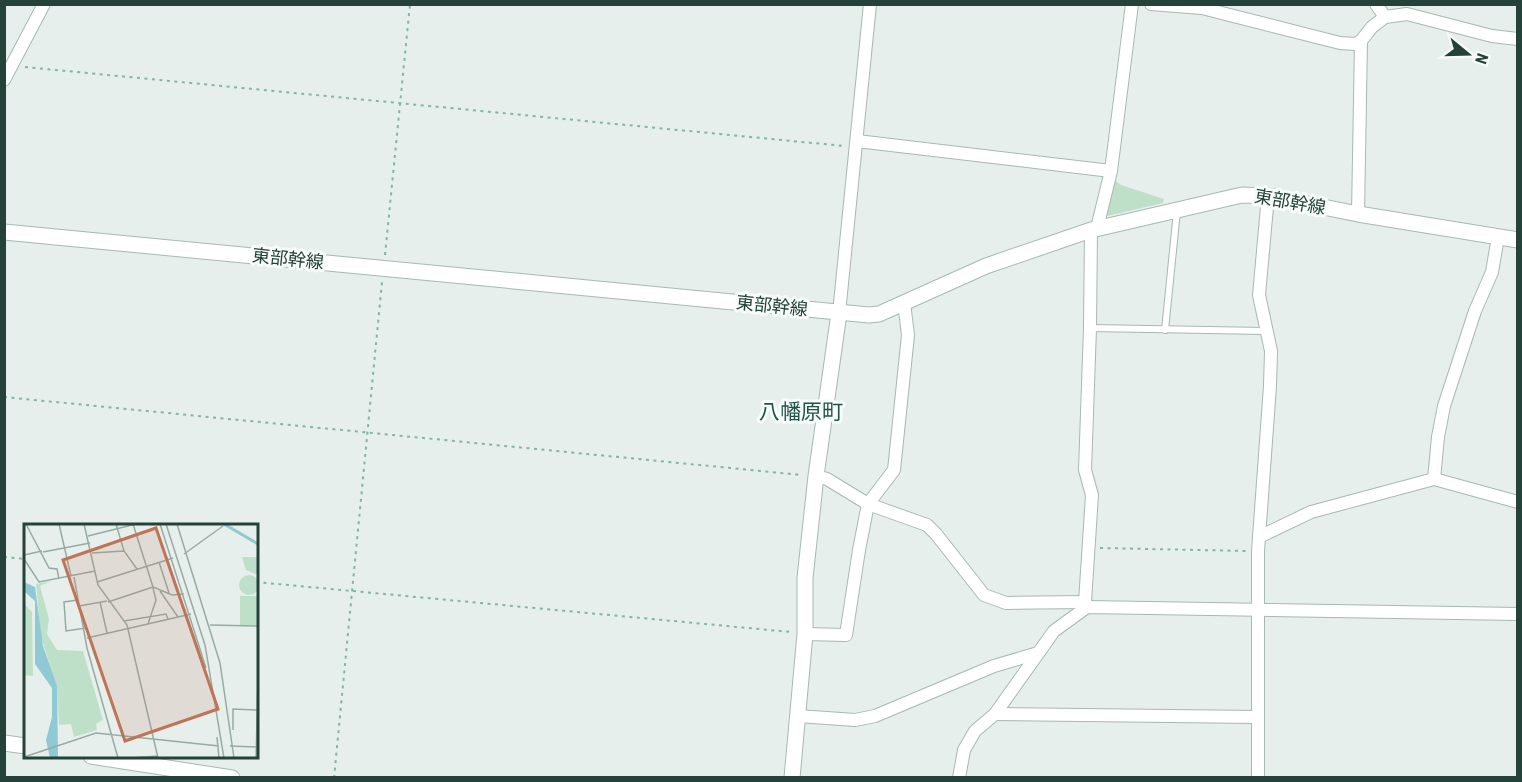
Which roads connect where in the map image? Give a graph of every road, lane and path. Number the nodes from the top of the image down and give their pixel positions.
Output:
1 (45, 4) edge
2 (410, 4) edge
3 (870, 4) edge
4 (1132, 4) edge
5 (1150, 4) edge
6 (1376, 4) edge
7 (1183, 6) edge
8 (1385, 17) junction
9 (1518, 39) edge
10 (1361, 40) junction
11 (12, 66) junction
12 (4, 80) edge
13 (400, 103) junction
14 (856, 144) junction
15 (1111, 171) junction
16 (1268, 196) junction
17 (1177, 209) junction
18 (1358, 214) junction
19 (1094, 229) junction
20 (4, 232) edge
21 (1498, 237) junction
22 (1518, 240) edge
23 (384, 269) junction
24 (904, 303) junction
25 (839, 313) junction
26 (1090, 328) junction
27 (1165, 330) junction
28 (1266, 331) junction
29 (4, 397) edge
30 (367, 432) junction
31 (816, 476) junction
32 (1434, 479) junction
33 (1518, 502) edge
34 (868, 504) junction
35 (1259, 537) junction
36 (1088, 548) junction
37 (1258, 551) junction
38 (4, 557) edge
39 (24, 559) edge
40 (258, 582) edge
41 (352, 591) junction
42 (1086, 605) junction
43 (1258, 610) junction
44 (1518, 614) edge
45 (805, 634) junction
46 (1038, 653) junction
47 (995, 714) junction
48 (798, 716) junction
49 (1258, 717) junction
50 (4, 743) edge
51 (24, 746) edge
52 (104, 758) edge
53 (232, 777) edge
54 (334, 777) edge
55 (792, 777) edge
56 (959, 777) edge
57 (1258, 777) edge

1 - 11 street
2 - 13 path
3 - 14 street
4 - 15 street
5 - 7 street
6 - 8 street
7 - 10 street
8 - 9 street
8 - 10 street
10 - 18 street
11 - 12 street
11 - 13 path
13 - 14 path
13 - 23 path
14 - 15 street
14 - 25 street
15 - 19 street
16 - 17 street, 東部幹線
16 - 18 street, 東部幹線
16 - 28 street
17 - 19 street, 東部幹線
17 - 27 lane
18 - 21 street, 東部幹線
19 - 24 street, 東部幹線
19 - 26 street
20 - 23 street, 東部幹線
21 - 22 street, 東部幹線
21 - 32 street
23 - 25 street, 東部幹線
23 - 30 path
24 - 25 street, 東部幹線
24 - 34 street
25 - 31 street
26 - 27 lane
26 - 36 street
27 - 28 lane
28 - 35 street
29 - 30 path
30 - 31 path
30 - 41 path
31 - 34 street
31 - 45 street
32 - 33 street
32 - 35 street
34 - 42 street
34 - 45 street
35 - 37 street
36 - 37 path
36 - 42 street
37 - 43 street
38 - 39 path
40 - 41 path
41 - 45 path
41 - 54 path
42 - 43 street
42 - 46 street
43 - 44 street
43 - 49 street
45 - 48 street
46 - 47 street
46 - 48 street
47 - 49 street
47 - 56 street
48 - 55 street
49 - 57 street
50 - 51 street
52 - 53 street

